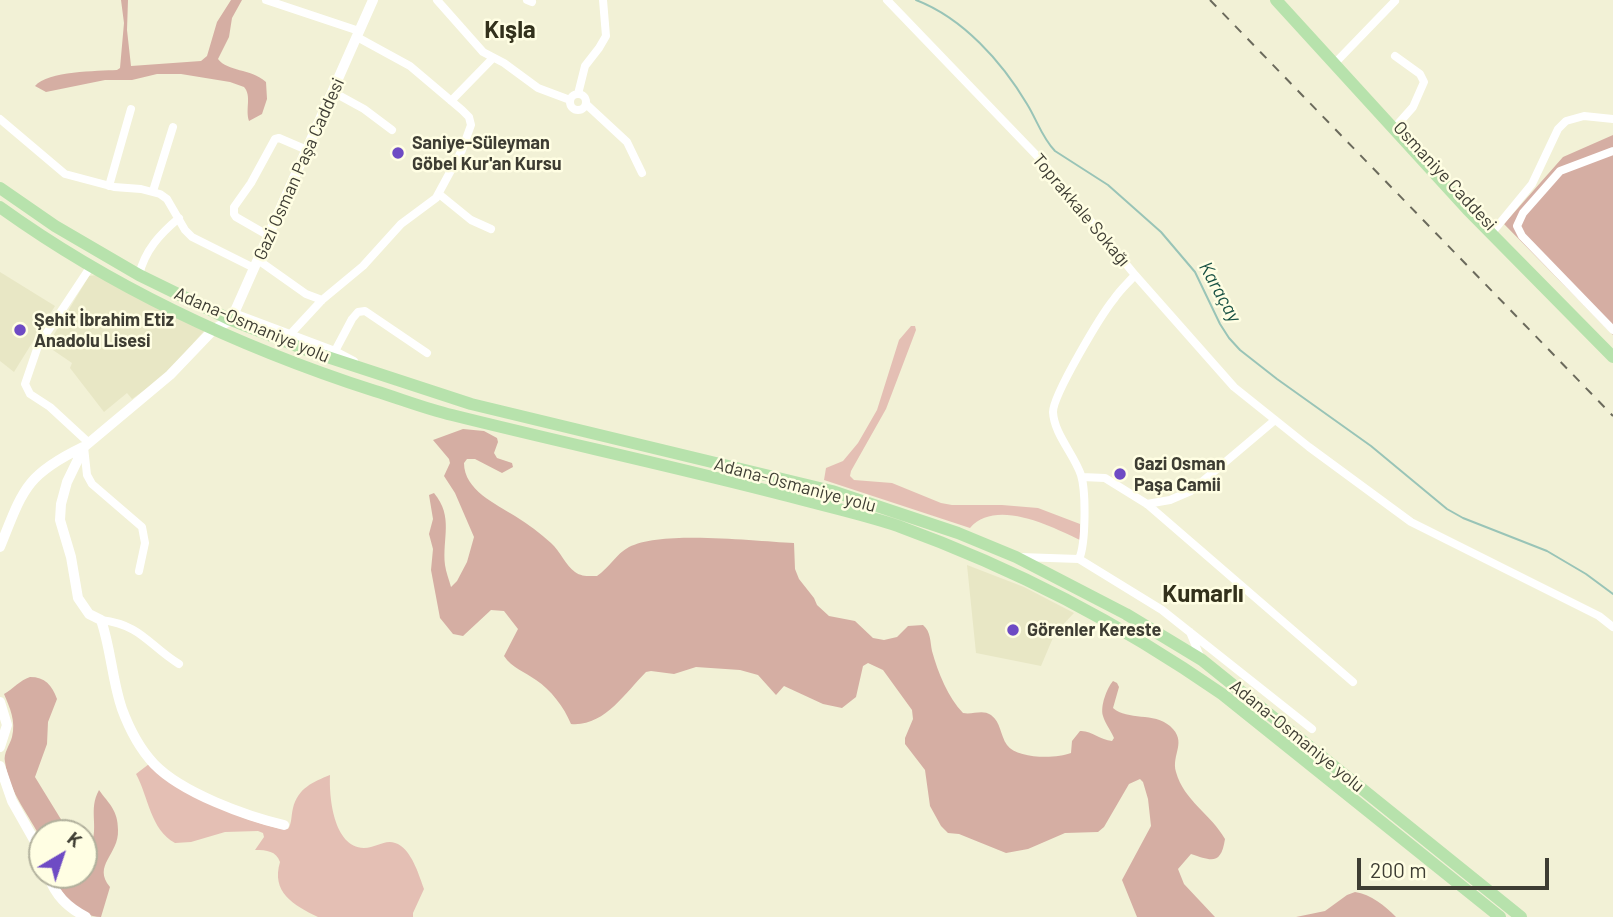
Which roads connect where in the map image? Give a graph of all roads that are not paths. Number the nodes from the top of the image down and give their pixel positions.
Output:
1 (266, 0) edge
2 (373, 0) edge
3 (440, 0) edge
4 (603, 0) edge
5 (887, 0) edge
6 (1278, 0) edge
7 (1395, 1) edge
8 (358, 34) junction
9 (1395, 56) dead end
10 (493, 58) junction
11 (1337, 61) junction
12 (333, 92) junction
13 (578, 94) junction
14 (570, 100) junction
15 (451, 101) junction
16 (586, 104) junction
17 (131, 109) dead end
18 (0, 118) edge
19 (1613, 119) edge
20 (1397, 125) junction
21 (173, 127) dead end
22 (392, 130) dead end
23 (307, 149) junction
24 (1613, 151) edge
25 (642, 173) dead end
26 (109, 186) junction
27 (0, 188) edge
28 (153, 191) junction
29 (439, 194) junction
30 (0, 206) edge
31 (178, 218) junction
32 (491, 229) dead end
33 (1495, 229) junction
34 (269, 236) junction
35 (256, 264) junction
36 (91, 266) junction
37 (139, 275) junction
38 (1135, 275) junction
39 (322, 300) junction
40 (233, 316) junction
41 (214, 329) junction
42 (1613, 330) edge
43 (287, 338) junction
44 (1613, 348) edge
45 (335, 351) junction
46 (427, 353) dead end
47 (1613, 357) edge
48 (371, 373) junction
49 (1275, 420) junction
50 (86, 445) junction
51 (1082, 477) junction
52 (1147, 504) junction
53 (0, 547) edge
54 (1016, 557) junction
55 (1079, 559) junction
56 (139, 571) dead end
57 (101, 620) junction
58 (1613, 627) edge
59 (1189, 630) junction
60 (1202, 660) junction
61 (179, 663) dead end
62 (1353, 682) dead end
63 (0, 702) edge
64 (1312, 729) dead end
65 (0, 747) edge
66 (0, 766) edge
67 (284, 825) dead end
68 (28, 829) edge
69 (53, 889) edge
70 (86, 917) edge
71 (1500, 917) edge
72 (1521, 917) edge

1 - 8 street
2 - 8 street, Gazi Osman Paşa Caddesi
3 - 10 street
4 - 13 street
5 - 38 street, Toprakkale Sokağı
6 - 11 highway, Osmaniye Caddesi
6 - 47 highway
7 - 11 street
8 - 12 street, Gazi Osman Paşa Caddesi
8 - 15 street
9 - 20 street
10 - 14 street
10 - 15 street
11 - 20 highway, Osmaniye Caddesi
12 - 22 street
12 - 23 street, Gazi Osman Paşa Caddesi
13 - 14 street
13 - 16 street
14 - 16 street
15 - 29 street
16 - 25 street
17 - 26 street
18 - 26 street
19 - 33 street
20 - 33 highway, Osmaniye Caddesi
21 - 28 street
23 - 34 street, Gazi Osman Paşa Caddesi
23 - 34 street
24 - 42 street
26 - 28 street
27 - 37 highway, Adana-Osmaniye yolu
28 - 31 street
29 - 32 street
29 - 39 street
30 - 36 highway, Adana-Osmaniye yolu
31 - 35 street
31 - 37 street
33 - 44 highway, Osmaniye Caddesi
34 - 35 street, Gazi Osman Paşa Caddesi
35 - 39 street
35 - 40 street, Gazi Osman Paşa Caddesi
36 - 41 highway, Adana-Osmaniye yolu
36 - 50 street
37 - 40 highway, Adana-Osmaniye yolu
38 - 49 street, Toprakkale Sokağı
38 - 51 street
39 - 43 street
40 - 41 street
40 - 43 highway, Adana-Osmaniye yolu
41 - 50 street
41 - 71 highway, Adana-Osmaniye yolu
43 - 45 street
43 - 48 highway, Adana-Osmaniye yolu
45 - 46 street
45 - 48 street
48 - 54 highway, Adana-Osmaniye yolu
49 - 52 street
49 - 58 street, Toprakkale Sokağı
50 - 53 street
50 - 56 street
50 - 57 street
51 - 52 street
51 - 55 street
52 - 62 street
54 - 55 street
54 - 60 highway, Adana-Osmaniye yolu
55 - 59 street
57 - 61 street
57 - 67 street
59 - 60 street
59 - 64 street
60 - 72 highway, Adana-Osmaniye yolu
63 - 65 street
66 - 68 street
69 - 70 street

